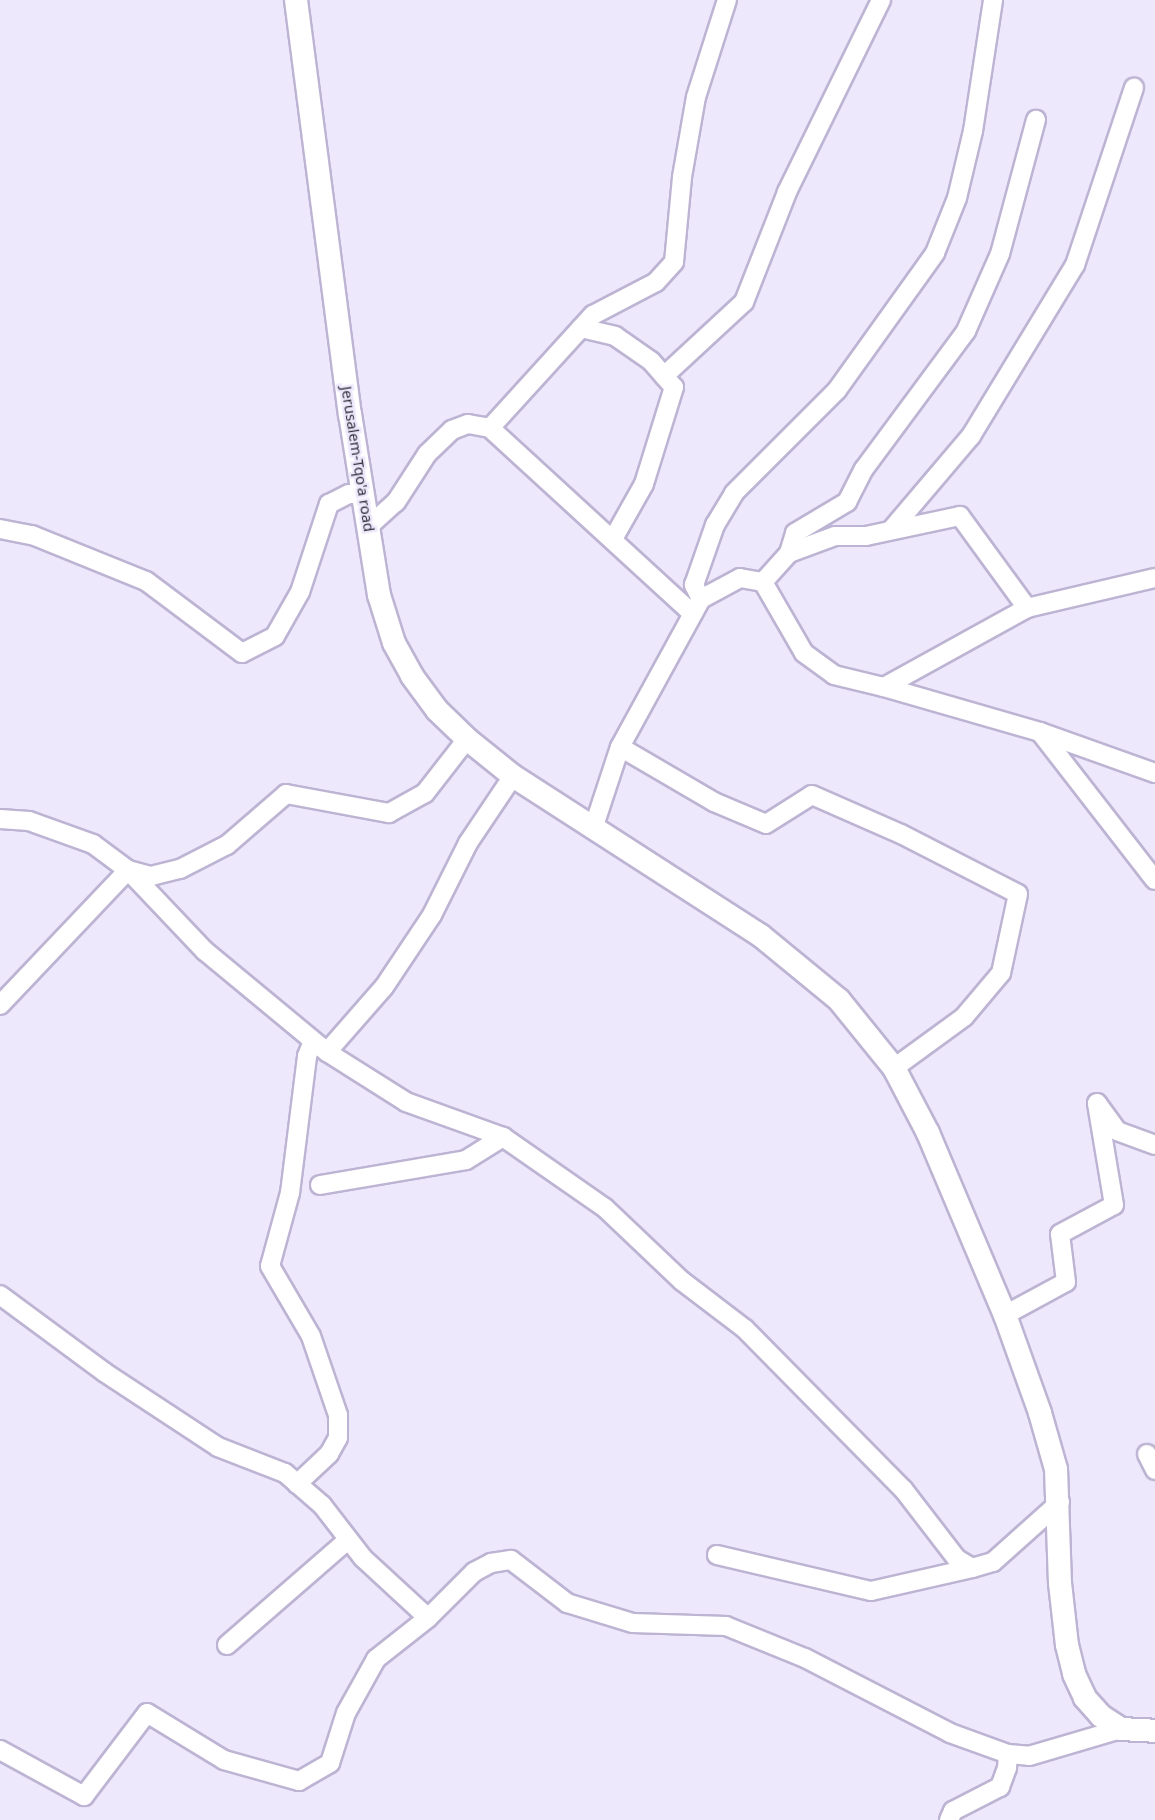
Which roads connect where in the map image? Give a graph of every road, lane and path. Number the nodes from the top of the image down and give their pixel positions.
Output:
1 (296, 0) edge
2 (727, 0) edge
3 (881, 0) edge
4 (993, 0) edge
5 (1134, 88) dead end
6 (1036, 120) dead end
7 (581, 328) junction
8 (664, 376) junction
9 (490, 428) junction
10 (364, 494) junction
11 (369, 526) junction
12 (0, 529) edge
13 (892, 529) junction
14 (613, 539) junction
15 (789, 553) junction
16 (1155, 578) edge
17 (763, 582) junction
18 (697, 607) junction
19 (1027, 608) junction
20 (884, 687) junction
21 (1040, 732) junction
22 (467, 739) junction
23 (620, 747) junction
24 (1155, 773) edge
25 (513, 776) junction
26 (0, 819) edge
27 (593, 829) junction
28 (128, 870) junction
29 (1155, 880) edge
30 (0, 1005) edge
31 (320, 1047) junction
32 (894, 1068) junction
33 (503, 1137) junction
34 (1154, 1143) edge
35 (320, 1185) dead end
36 (0, 1294) edge
37 (1005, 1315) junction
38 (297, 1484) junction
39 (1060, 1502) junction
40 (348, 1539) junction
41 (717, 1555) dead end
42 (972, 1568) junction
43 (428, 1618) junction
44 (227, 1645) dead end
45 (1122, 1729) junction
46 (1155, 1731) edge
47 (0, 1749) edge
48 (1008, 1754) junction
49 (949, 1820) edge

1 - 10 main road, Jerusalem-Tqo'a road
2 - 7 street
3 - 8 street
4 - 18 street
5 - 13 street
6 - 15 street
7 - 8 street
7 - 9 street
8 - 14 street
9 - 11 street
9 - 14 street
10 - 11 main road, Jerusalem-Tqo'a road
10 - 12 street
11 - 22 main road, Jerusalem-Tqo'a road
13 - 15 street
13 - 19 street
14 - 18 street
15 - 17 street
16 - 19 street
17 - 18 street
17 - 20 street
18 - 23 street
19 - 20 street
20 - 21 street
21 - 24 street
21 - 29 street
22 - 25 main road, Jerusalem-Tqo'a road
22 - 28 street
23 - 27 street
23 - 32 street
25 - 27 main road, Jerusalem-Tqo'a road
25 - 31 street
26 - 28 street
27 - 32 main road, Jerusalem-Tqo'a road
28 - 30 street
28 - 31 street
31 - 33 street
31 - 38 street
32 - 37 main road, Jerusalem-Tqo'a road
33 - 35 street
33 - 42 street
34 - 37 street
36 - 38 street
37 - 39 main road, Jerusalem-Tqo'a road
38 - 40 street
39 - 42 street
39 - 45 main road, Jerusalem-Tqo'a road
40 - 43 street
40 - 44 street
41 - 42 street
43 - 47 street
43 - 48 street
45 - 46 main road
45 - 48 street
48 - 49 street

